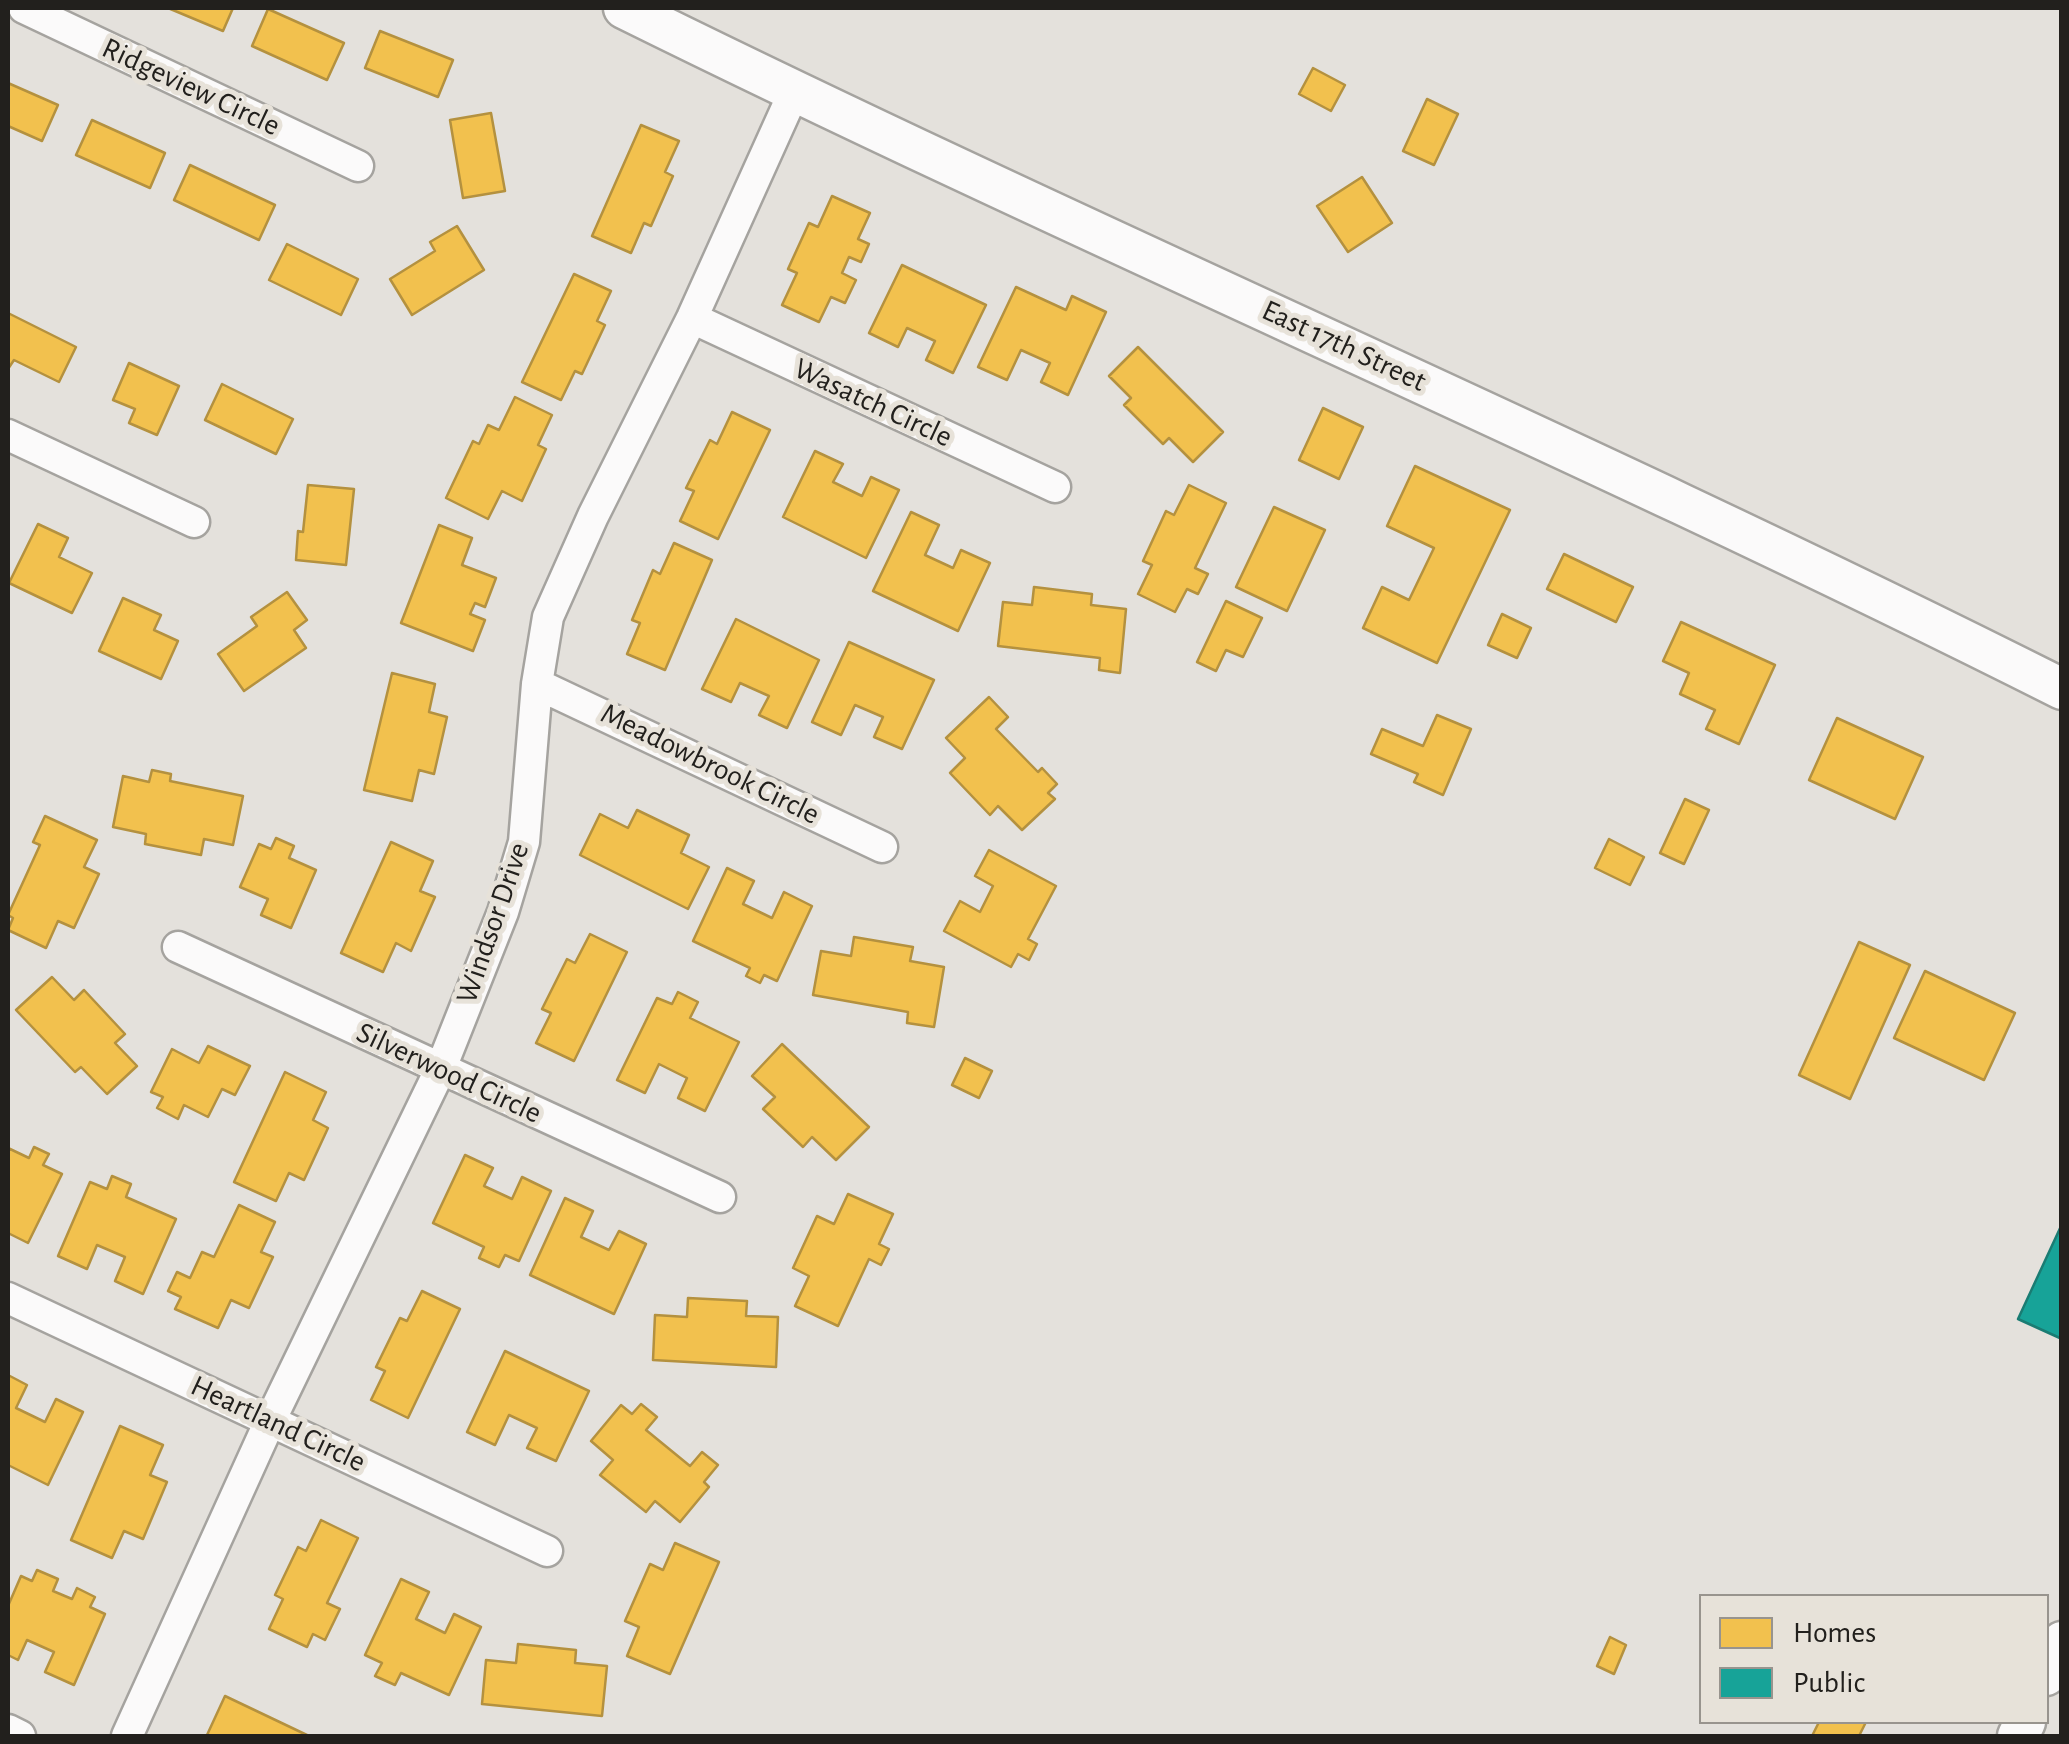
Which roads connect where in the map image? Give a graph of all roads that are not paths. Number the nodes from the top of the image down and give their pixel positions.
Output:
1 (24, 8) edge
2 (624, 8) edge
3 (794, 92) junction
4 (358, 166) dead end
5 (692, 318) junction
6 (8, 435) edge
7 (1055, 487) dead end
8 (194, 522) dead end
9 (536, 684) junction
10 (2062, 689) edge
11 (882, 847) dead end
12 (178, 947) dead end
13 (442, 1068) junction
14 (720, 1197) dead end
15 (8, 1298) edge
16 (270, 1421) junction
17 (548, 1552) dead end
18 (2062, 1642) edge
19 (2049, 1669) edge
20 (8, 1730) edge
21 (20, 1736) edge
22 (126, 1736) edge

1 - 4 street, Ridgeview Circle
2 - 3 main road, East 17th Street
3 - 5 street, Windsor Drive
3 - 10 main road, East 17th Street
5 - 7 street, Wasatch Circle
5 - 9 street, Windsor Drive
6 - 8 street
9 - 11 street, Meadowbrook Circle
9 - 13 street, Windsor Drive
12 - 13 street, Silverwood Circle
13 - 14 street, Silverwood Circle
13 - 16 street, Windsor Drive
15 - 16 street, Heartland Circle
16 - 17 street, Heartland Circle
16 - 22 street, Windsor Drive
18 - 19 main road
20 - 21 street

